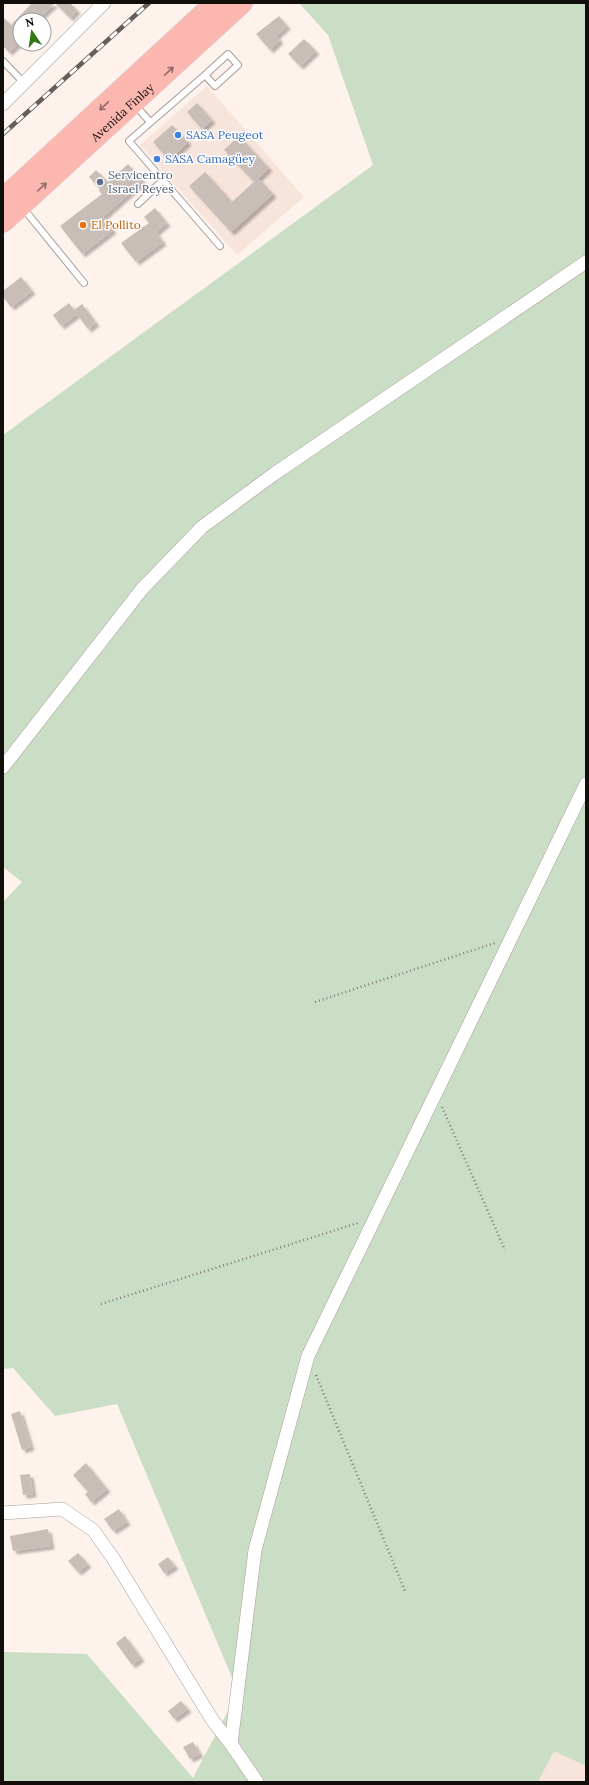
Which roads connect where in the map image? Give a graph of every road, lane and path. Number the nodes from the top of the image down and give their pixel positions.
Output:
1 (104, 3) edge
2 (215, 3) edge
3 (242, 3) edge
4 (3, 61) edge
5 (205, 75) junction
6 (24, 83) junction
7 (128, 97) junction
8 (3, 104) edge
9 (150, 122) junction
10 (163, 180) junction
11 (13, 200) edge
12 (138, 204) dead end
13 (3, 222) edge
14 (220, 246) dead end
15 (586, 262) edge
16 (84, 283) dead end
17 (3, 767) edge
18 (586, 784) edge
19 (512, 937) junction
20 (315, 1002) dead end
21 (436, 1093) junction
22 (376, 1218) junction
23 (505, 1250) dead end
24 (101, 1304) dead end
25 (308, 1356) junction
26 (3, 1513) edge
27 (405, 1591) dead end
28 (231, 1744) junction
29 (257, 1782) edge

1 - 6 street
2 - 7 highway, Avenida Finlay
7 -> 3 highway, Avenida Finlay
4 - 6 lane
5 - 5 lane
5 - 9 lane
6 - 8 street
7 - 9 lane
7 - 11 highway, Avenida Finlay
9 - 10 lane
10 - 12 lane
10 - 14 lane
11 - 13 highway, Avenida Finlay
11 - 16 lane
15 - 17 street
18 - 19 street
19 - 20 path
19 - 21 street
21 - 22 street
21 - 23 path
22 - 24 path
22 - 25 street
25 - 27 path
25 - 28 street
26 - 28 street
28 - 29 street

